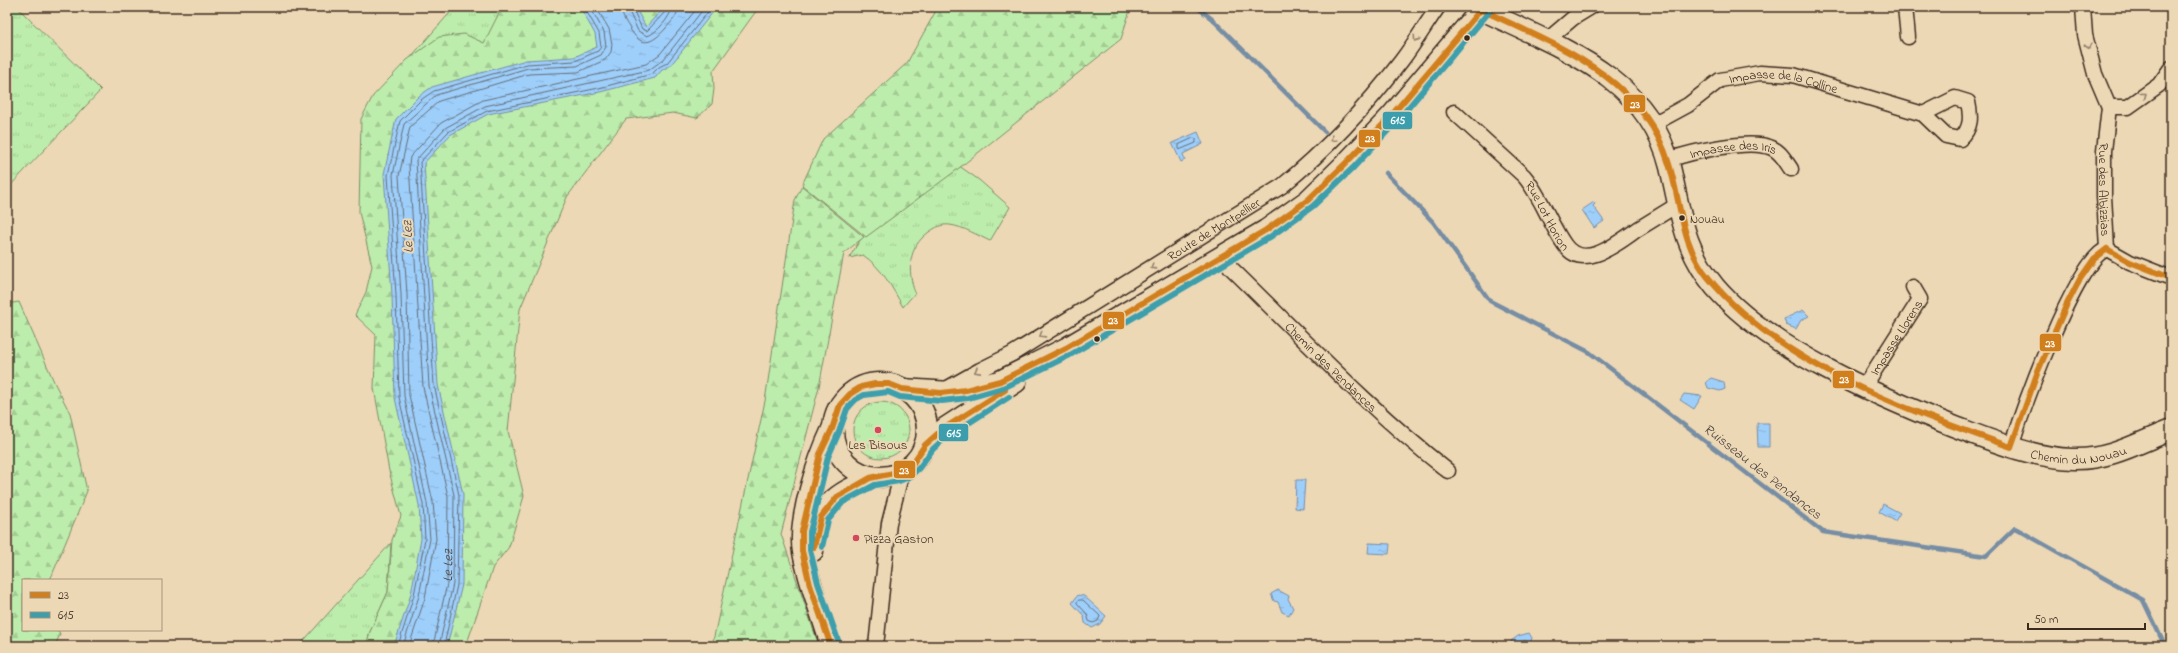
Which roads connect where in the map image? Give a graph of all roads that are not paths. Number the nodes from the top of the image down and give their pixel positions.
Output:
1 (1438, 7) edge
2 (1591, 7) edge
3 (1905, 7) edge
4 (2083, 7) edge
5 (1483, 9) edge
6 (1908, 37) dead end
7 (1546, 41) junction
8 (2171, 68) edge
9 (2109, 107) junction
10 (1454, 112) dead end
11 (1923, 114) dead end
12 (1653, 124) junction
13 (1668, 160) junction
14 (1791, 169) dead end
15 (1677, 205) junction
16 (2107, 249) junction
17 (1224, 254) junction
18 (2171, 278) edge
19 (1913, 287) dead end
20 (1066, 348) junction
21 (1864, 387) junction
22 (902, 389) junction
23 (941, 392) junction
24 (832, 429) junction
25 (2171, 430) edge
26 (924, 446) junction
27 (2011, 447) junction
28 (1448, 471) dead end
29 (902, 472) junction
30 (874, 477) junction
31 (810, 585) junction
32 (831, 646) edge
33 (876, 646) edge

1 -> 23 street, Route de Montpellier
2 - 7 street
3 - 6 street
4 -> 9 street, Rue des Albizzias
5 - 7 main road, Chemin du Nouau
5 - 17 main road, Route de Montpellier
7 - 12 main road, Chemin du Nouau
9 -> 8 street
9 - 16 street, Rue des Albizzias
10 - 15 street, Rue Lot Horion
11 - 12 street, Impasse de la Colline
12 - 13 main road, Chemin du Nouau
13 - 14 street, Impasse des Iris
13 - 15 main road, Chemin du Nouau
15 - 21 main road, Chemin du Nouau
16 - 18 street
16 - 27 street, Rue des Albizzias
17 - 20 main road, Route de Montpellier
17 - 28 street, Chemin des Pendances
19 - 21 street, Impasse Llorens
20 - 23 main road, Route de Montpellier
20 - 26 main road, Route de Montpellier
21 - 27 main road, Chemin du Nouau
22 - 23 main road, Route de Montpellier
22 - 24 main road
22 - 26 main road
24 - 30 main road
24 - 31 main road
25 - 27 main road, Chemin du Nouau
26 - 29 main road
29 - 30 main road
29 - 33 street
30 - 31 main road
31 - 32 main road

